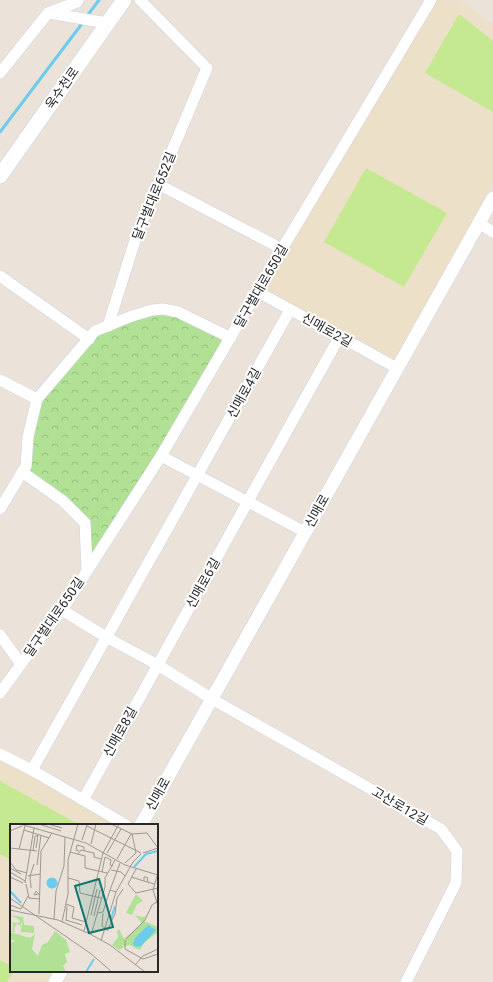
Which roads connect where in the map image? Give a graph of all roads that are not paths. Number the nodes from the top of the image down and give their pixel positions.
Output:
1 (78, 0) edge
2 (124, 0) edge
3 (140, 0) edge
4 (431, 0) edge
5 (48, 13) junction
6 (107, 23) junction
7 (0, 74) edge
8 (0, 176) edge
9 (158, 184) junction
10 (493, 198) edge
11 (479, 224) junction
12 (493, 232) edge
13 (282, 249) junction
14 (0, 276) edge
15 (258, 292) junction
16 (290, 310) junction
17 (108, 326) junction
18 (340, 336) junction
19 (231, 338) junction
20 (89, 339) junction
21 (397, 368) junction
22 (0, 380) edge
23 (37, 399) junction
24 (161, 456) junction
25 (22, 472) junction
26 (197, 476) junction
27 (247, 502) junction
28 (0, 510) edge
29 (305, 532) junction
30 (87, 570) junction
31 (62, 610) junction
32 (0, 634) edge
33 (106, 637) junction
34 (21, 664) junction
35 (158, 665) junction
36 (0, 693) edge
37 (212, 699) junction
38 (0, 754) edge
39 (32, 770) junction
40 (83, 800) junction
41 (124, 824) edge
42 (142, 824) edge
43 (60, 972) edge
44 (55, 982) edge
45 (406, 982) edge

1 - 5 street
2 - 6 main road, 욱수천로
3 - 9 street, 달구벌대로652길
4 - 13 street, 달구벌대로650길
5 - 6 street
5 - 7 street
6 - 8 main road, 욱수천로
9 - 13 street
9 - 17 street, 달구벌대로652길
10 - 11 street, 신매로
11 - 12 street
11 - 21 street, 신매로
13 - 15 street, 달구벌대로650길
14 - 20 street
15 - 16 street, 신매로2길
15 - 19 street, 달구벌대로650길
16 - 18 street, 신매로2길
16 - 26 street, 신매로4길
17 - 19 street
17 - 20 street
18 - 21 street, 신매로2길
18 - 27 street
19 - 24 street, 달구벌대로650길
20 - 23 street
21 - 29 street, 신매로
22 - 23 street
23 - 25 street
24 - 26 street
24 - 30 street, 달구벌대로650길
25 - 28 street
25 - 30 street, 달구벌대로650길
26 - 27 street
26 - 33 street
27 - 29 street
27 - 35 street, 신매로6길
29 - 37 street, 신매로
30 - 31 street, 달구벌대로650길
31 - 33 street
31 - 34 street, 달구벌대로650길
32 - 34 street, 달구벌대로650길
33 - 35 street
33 - 39 street
34 - 36 street, 달구벌대로650길
35 - 37 street
35 - 40 street, 신매로8길
37 - 42 street, 신매로
37 - 45 street, 고산로12길
38 - 39 street
39 - 40 street
40 - 41 street
43 - 44 street

